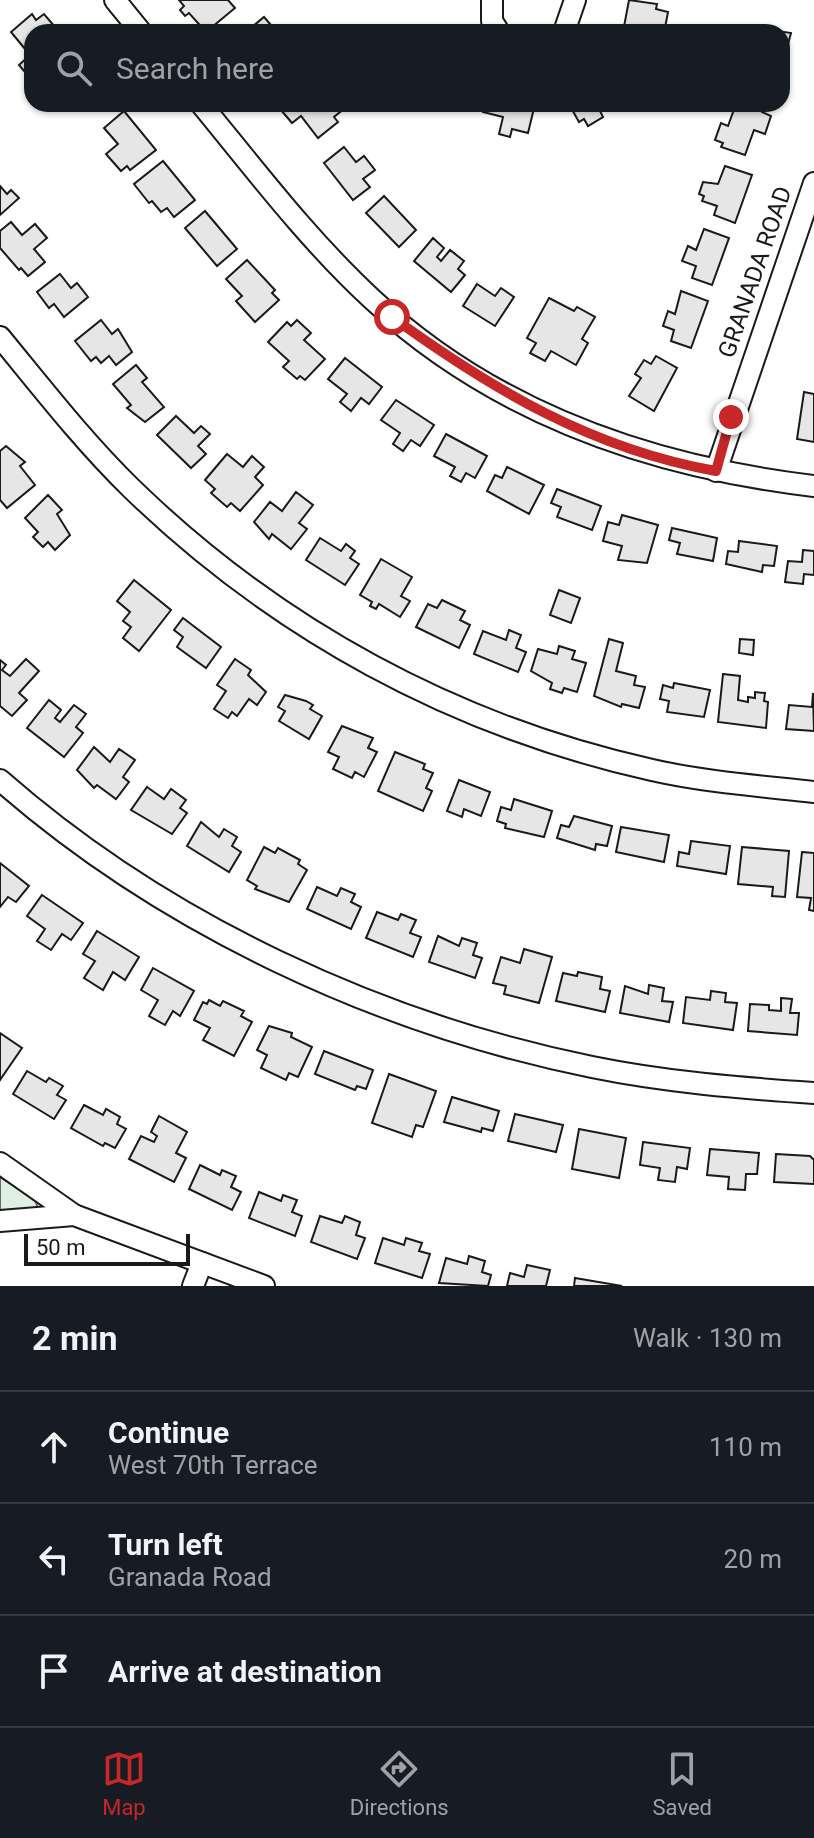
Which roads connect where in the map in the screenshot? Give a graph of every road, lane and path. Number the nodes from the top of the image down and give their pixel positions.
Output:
1 (115, 0) edge
2 (492, 0) edge
3 (575, 0) edge
4 (134, 24) edge
5 (494, 24) edge
6 (567, 24) edge
7 (208, 112) edge
8 (814, 183) edge
9 (0, 337) edge
10 (716, 471) junction
11 (814, 486) edge
12 (0, 780) edge
13 (814, 792) edge
14 (814, 1093) edge
15 (0, 1163) edge
16 (74, 1215) junction
17 (0, 1221) edge
18 (202, 1263) junction
19 (193, 1286) edge
20 (264, 1286) edge

1 - 4 street
2 - 5 street
3 - 6 street
7 - 10 street
8 - 10 street, GRANADA ROAD
9 - 13 street
10 - 11 street
12 - 14 street
15 - 16 street
16 - 17 street
16 - 18 street
18 - 19 street
18 - 20 street

